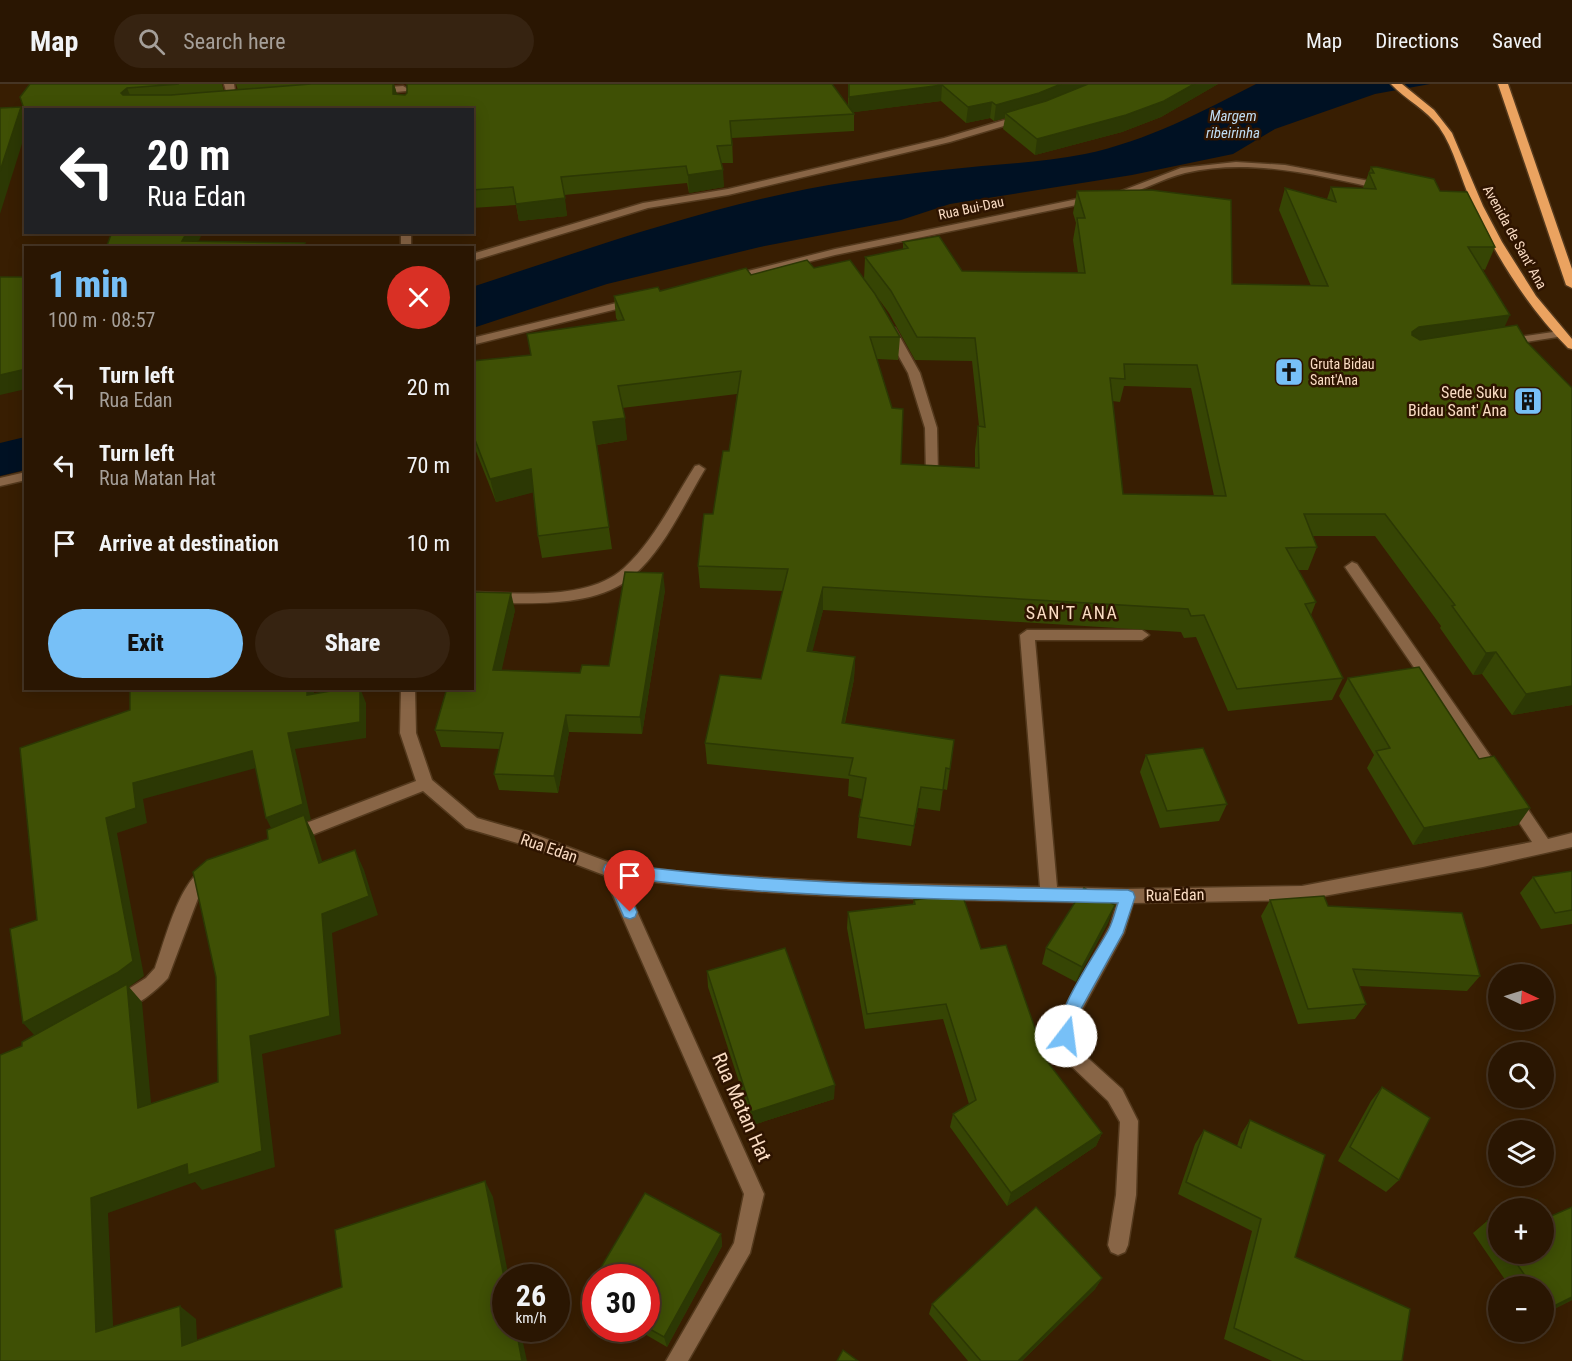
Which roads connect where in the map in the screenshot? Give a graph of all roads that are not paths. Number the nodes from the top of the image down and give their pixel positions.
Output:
1 (229, 84) edge
2 (1396, 84) edge
3 (1503, 84) edge
4 (369, 91) edge
5 (403, 91) edge
6 (245, 101) edge
7 (234, 102) junction
8 (223, 103) edge
9 (1029, 116) edge
10 (1395, 189) edge
11 (1466, 204) edge
12 (1478, 206) junction
13 (474, 257) edge
14 (722, 280) edge
15 (1572, 285) edge
16 (643, 300) edge
17 (881, 314) edge
18 (1560, 334) junction
19 (474, 342) edge
20 (1490, 345) edge
21 (1572, 346) edge
22 (699, 469) dead end
23 (932, 475) edge
24 (24, 476) edge
25 (0, 482) edge
26 (1352, 567) dead end
27 (474, 597) edge
28 (1142, 635) dead end
29 (408, 690) edge
30 (425, 784) junction
31 (1572, 840) edge
32 (279, 841) edge
33 (1544, 846) junction
34 (225, 865) edge
35 (610, 870) junction
36 (1049, 894) junction
37 (1128, 897) junction
38 (105, 1012) edge
39 (1118, 1245) dead end
40 (676, 1361) edge

1 - 7 street
2 - 12 main road, Avenida de Sant' Ana
3 - 15 main road
4 - 5 street
6 - 7 street
7 - 8 street
9 - 13 street
10 - 14 street, Rua Bui-Dau
11 - 12 street
12 - 18 main road, Avenida de Sant' Ana
16 - 19 street
17 - 23 street
18 - 20 street
18 - 21 main road, Avenida de Sant' Ana
22 - 27 street
24 - 25 street
26 - 33 street
28 - 36 street
29 - 30 street
30 - 32 street
30 - 35 street, Rua Edan
31 - 33 street, Rua Edan
33 - 37 street, Rua Edan
34 - 38 street
35 - 36 street, Rua Edan
35 - 40 street, Rua Matan Hat
36 - 37 street, Rua Edan
37 - 39 street

